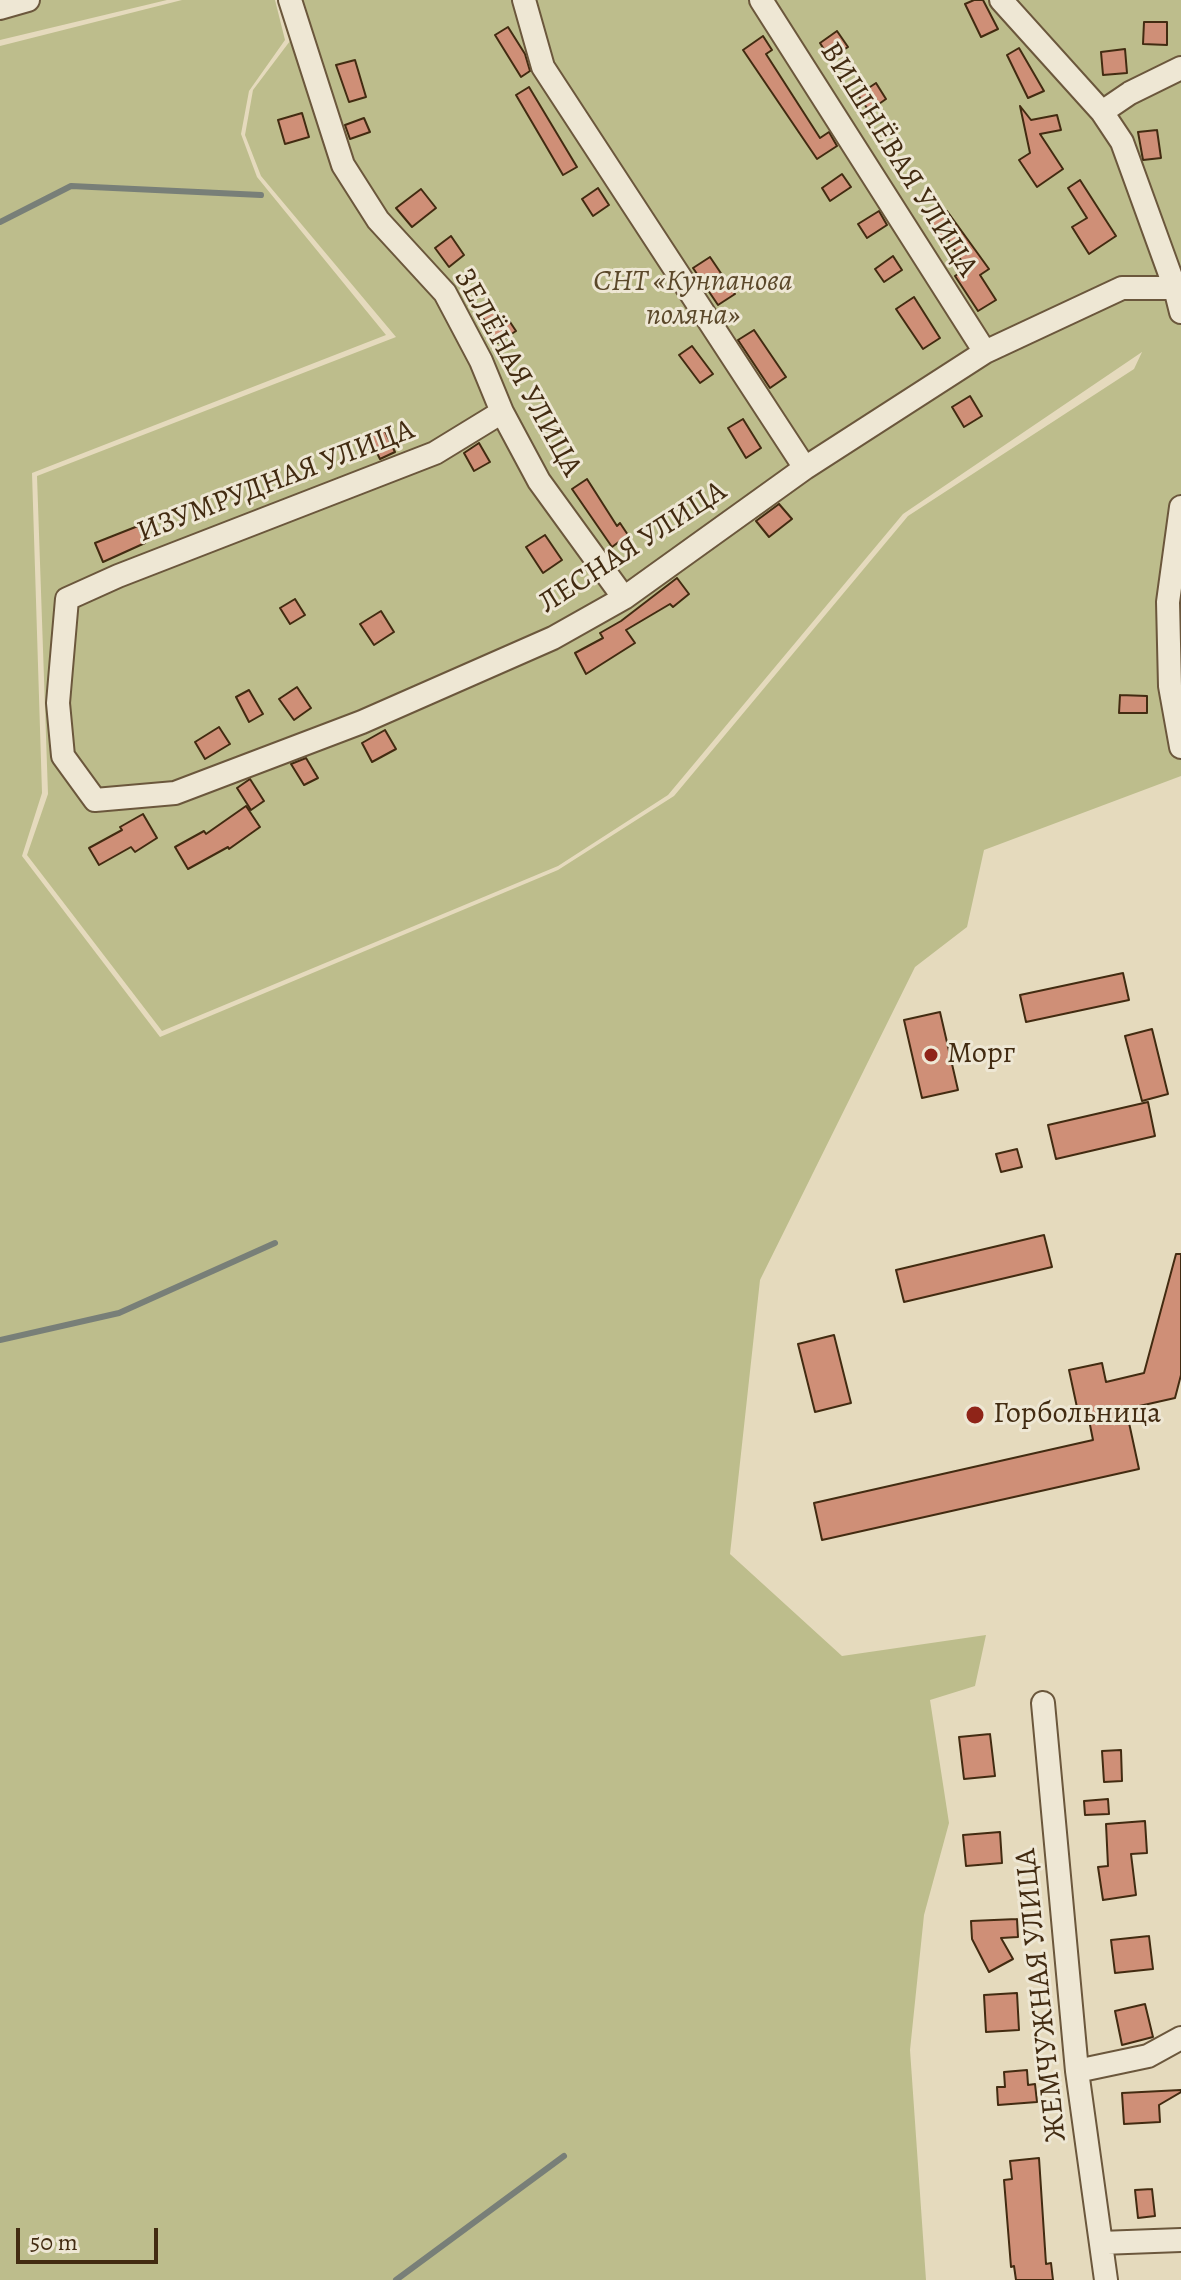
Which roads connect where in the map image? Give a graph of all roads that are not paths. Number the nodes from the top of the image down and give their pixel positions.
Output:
1 (28, 0) edge
2 (290, 0) edge
3 (524, 0) edge
4 (761, 0) edge
5 (1001, 0) edge
6 (0, 8) edge
7 (1181, 68) edge
8 (1102, 112) junction
9 (1175, 288) junction
10 (1181, 312) edge
11 (985, 352) junction
12 (502, 412) junction
13 (805, 468) junction
14 (1181, 507) edge
15 (624, 598) junction
16 (1180, 746) edge
17 (95, 800) joint
18 (1043, 1703) dead end
19 (1181, 2038) edge
20 (1077, 2071) junction
21 (1181, 2240) edge
22 (1101, 2243) junction
23 (1106, 2280) edge

1 - 6 street
2 - 12 street, ЗЕЛЁНАЯ УЛИЦА
3 - 13 street
4 - 11 street, ВИШНЁВАЯ УЛИЦА
5 - 8 street
7 - 8 street
8 - 9 street
9 - 10 street
9 - 11 street, ЛЕСНАЯ УЛИЦА
11 - 13 street, ЛЕСНАЯ УЛИЦА
12 - 15 street, ЗЕЛЁНАЯ УЛИЦА
12 - 17 street, ИЗУМРУДНАЯ УЛИЦА
13 - 15 street, ЛЕСНАЯ УЛИЦА
14 - 16 street
15 - 17 street, ЛЕСНАЯ УЛИЦА
18 - 20 street, ЖЕМЧУЖНАЯ УЛИЦА
19 - 20 street
20 - 22 street, ЖЕМЧУЖНАЯ УЛИЦА
21 - 22 street
22 - 23 street, ЖЕМЧУЖНАЯ УЛИЦА

